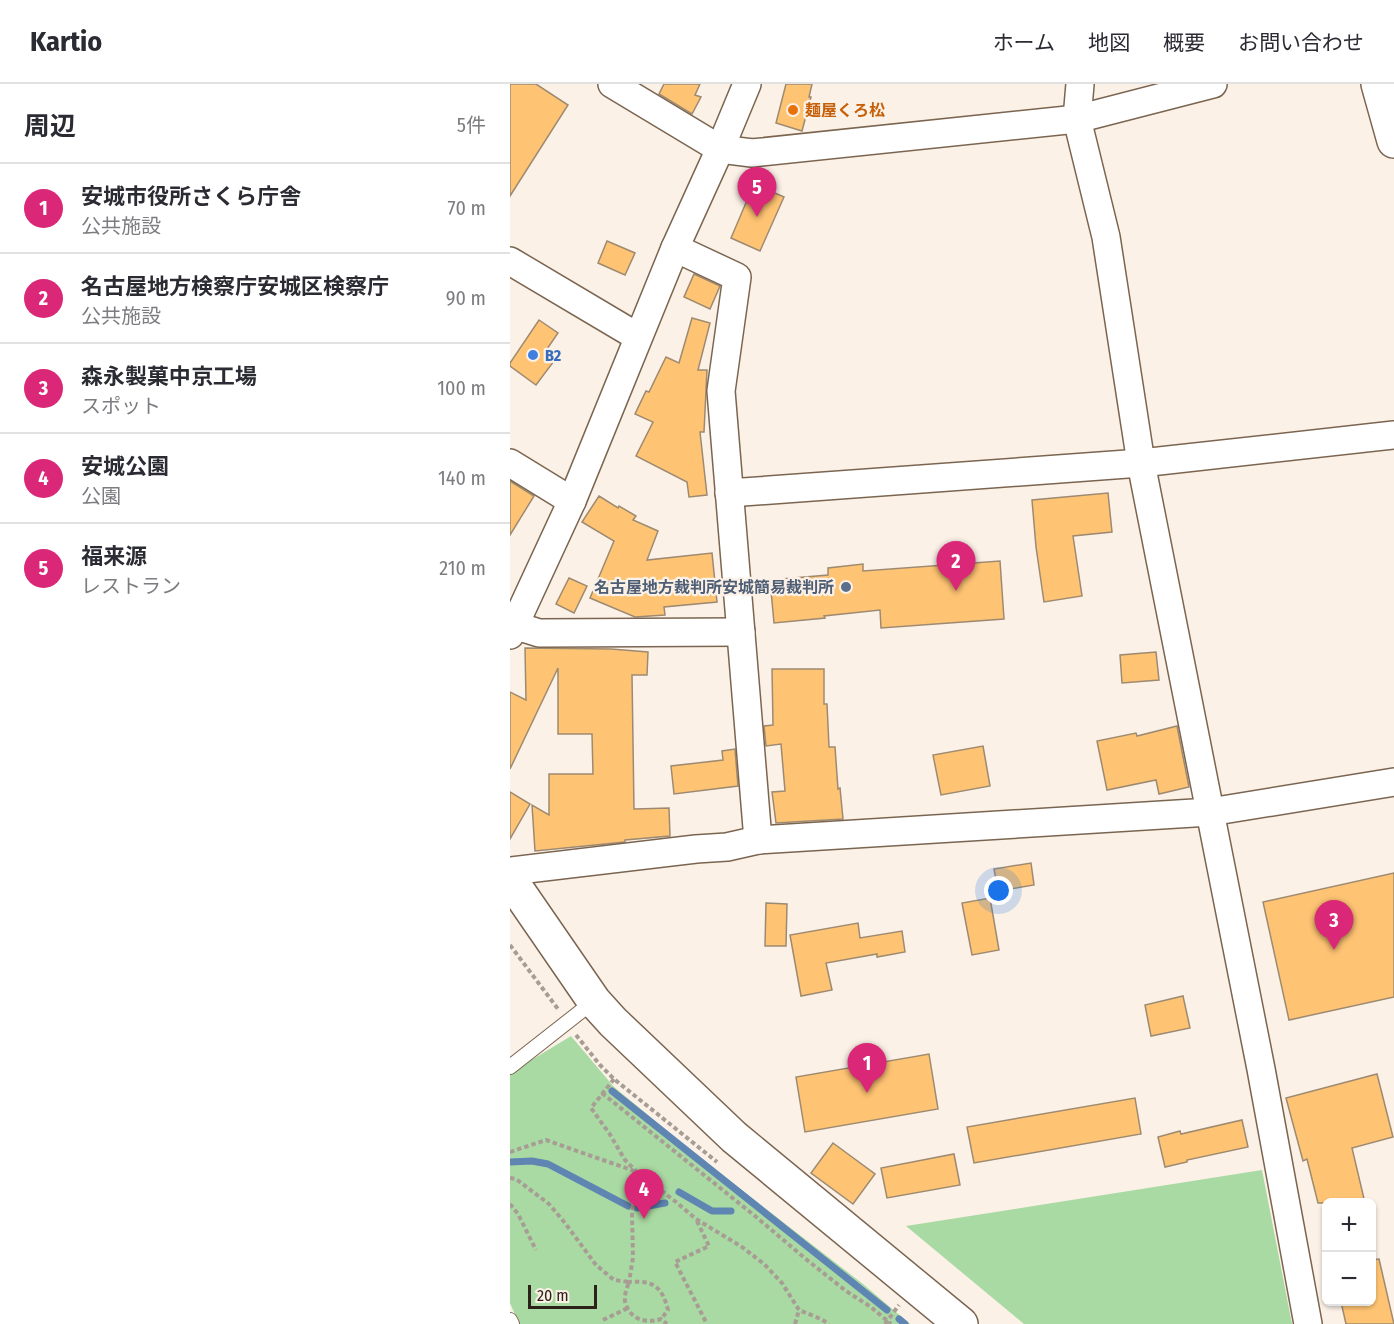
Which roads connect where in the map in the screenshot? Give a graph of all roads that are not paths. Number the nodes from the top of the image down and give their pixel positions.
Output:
1 (612, 84) edge
2 (747, 84) edge
3 (1080, 84) edge
4 (1213, 84) edge
5 (1378, 84) edge
6 (1077, 119) junction
7 (1394, 141) edge
8 (720, 149) junction
9 (675, 248) junction
10 (510, 261) edge
11 (638, 338) junction
12 (1394, 435) edge
13 (510, 463) edge
14 (1141, 463) junction
15 (729, 493) junction
16 (572, 501) junction
17 (512, 630) edge
18 (741, 632) junction
19 (1394, 782) edge
20 (1210, 812) junction
21 (758, 840) junction
22 (510, 871) edge
23 (510, 879) edge
24 (594, 1001) junction
25 (510, 1067) edge
26 (510, 1320) edge
27 (512, 1324) edge
28 (961, 1324) edge
29 (1308, 1324) edge

1 - 8 street
2 - 8 street
3 - 6 street
4 - 6 street
5 - 7 street
6 - 8 street
6 - 14 street
8 - 9 street
9 - 11 street
9 - 15 street
10 - 11 street
11 - 16 street
12 - 14 street
13 - 16 street
14 - 15 street
14 - 20 street
15 - 18 street
16 - 17 street
17 - 18 street
18 - 21 street
19 - 20 street
20 - 21 street
20 - 29 street
21 - 22 street
23 - 24 street
24 - 25 lane
24 - 28 street
26 - 27 lane

